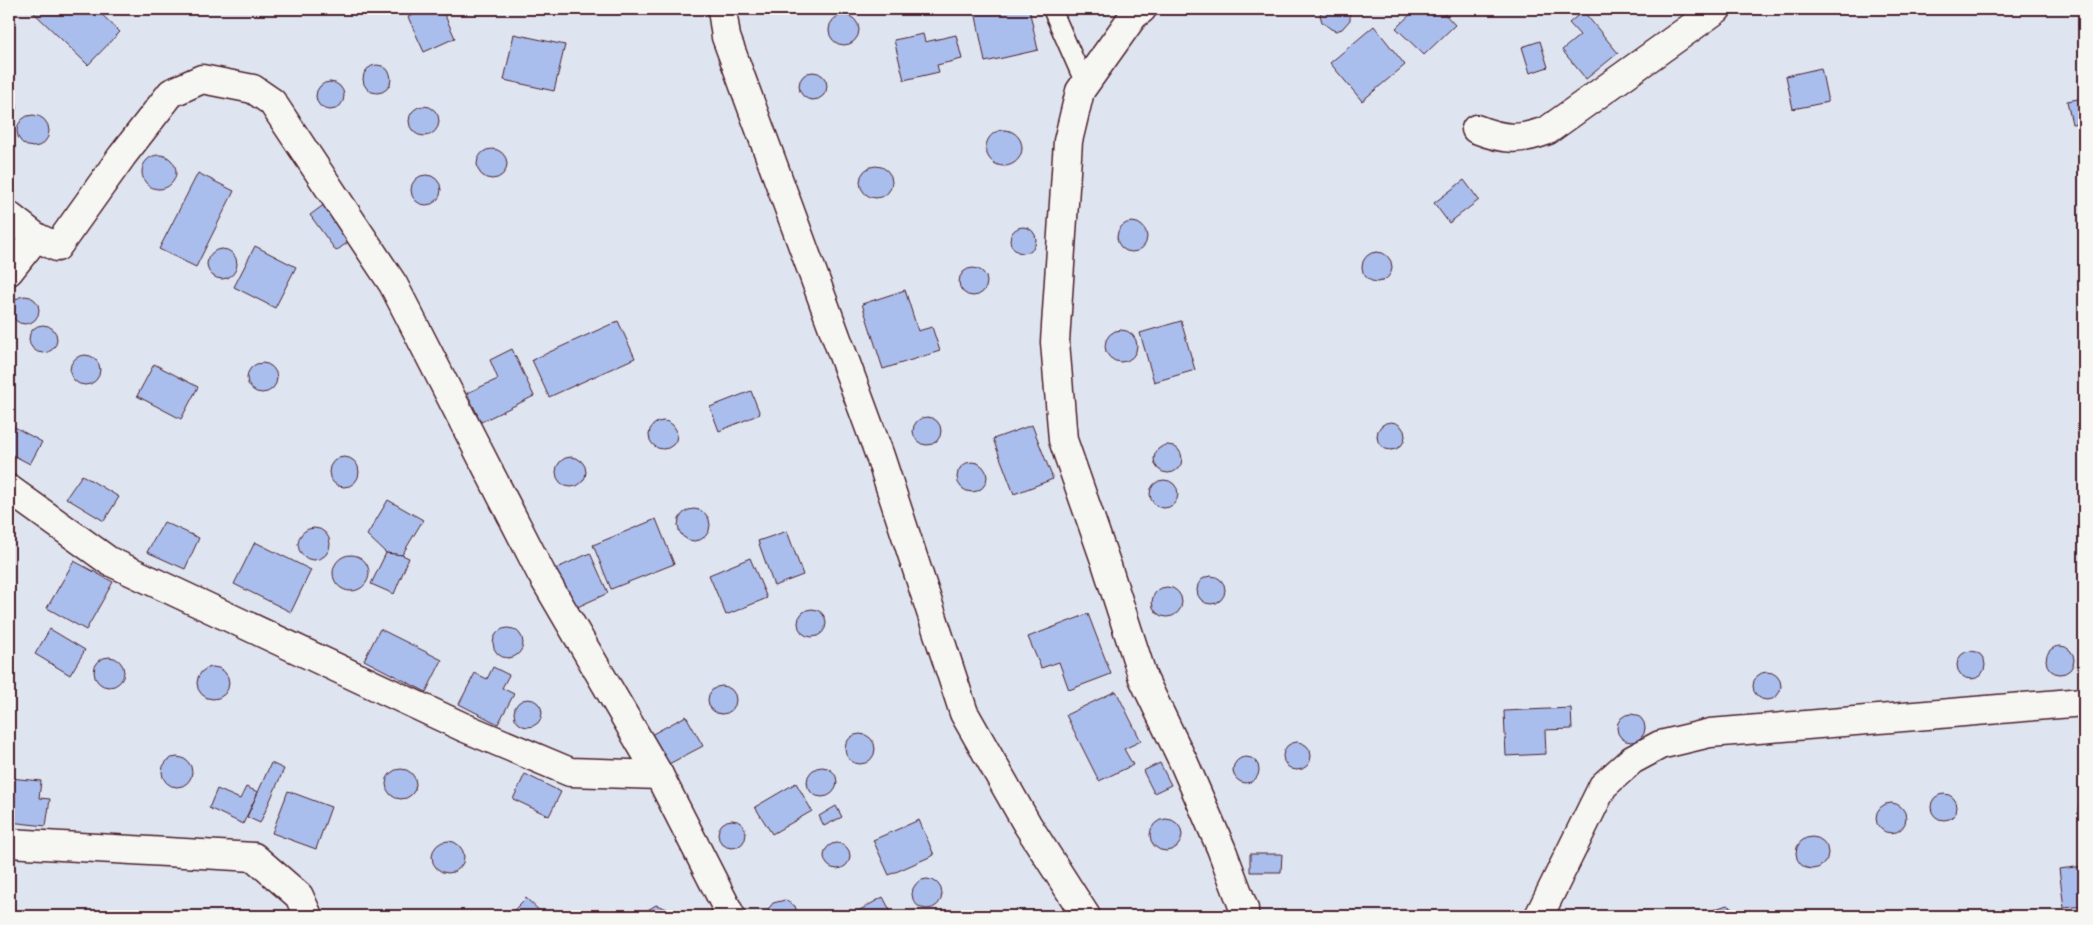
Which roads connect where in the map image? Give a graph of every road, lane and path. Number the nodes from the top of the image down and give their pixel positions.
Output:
1 (722, 9) edge
2 (1052, 9) edge
3 (1142, 9) edge
4 (1717, 9) edge
5 (1085, 84) junction
6 (1476, 129) dead end
7 (9, 216) edge
8 (36, 237) junction
9 (9, 271) edge
10 (9, 489) edge
11 (2084, 702) edge
12 (659, 775) junction
13 (9, 843) edge
14 (308, 916) edge
15 (731, 916) edge
16 (1086, 916) edge
17 (1244, 916) edge
18 (1539, 916) edge

1 - 16 street
2 - 5 lane
3 - 5 street
4 - 6 street
5 - 17 street
7 - 8 street
8 - 9 street
8 - 12 street
10 - 12 street
11 - 18 street
12 - 15 street
13 - 14 street

